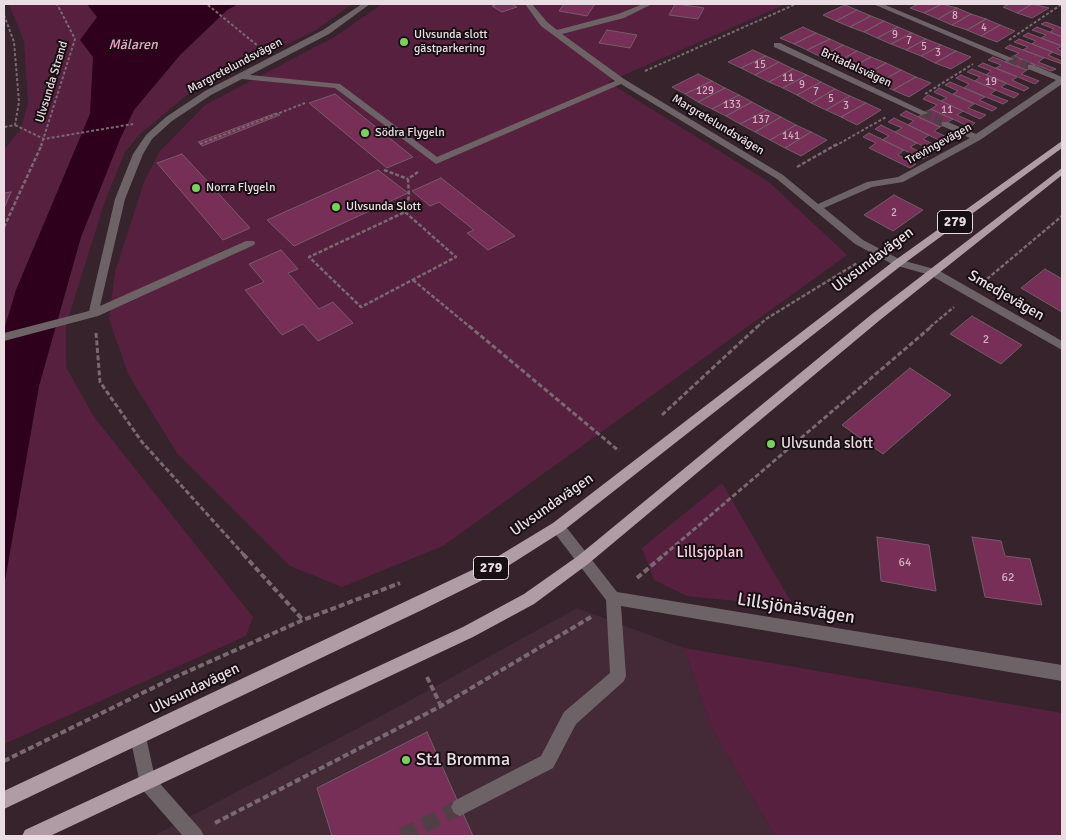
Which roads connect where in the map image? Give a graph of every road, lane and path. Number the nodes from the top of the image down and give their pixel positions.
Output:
1 (57, 4) edge
2 (366, 4) edge
3 (528, 4) edge
4 (796, 4) edge
5 (877, 4) edge
6 (208, 5) dead end
7 (644, 5) edge
8 (4, 15) edge
9 (555, 33) junction
10 (777, 45) dead end
11 (1010, 58) tunnel mouth
12 (274, 59) junction
13 (1032, 67) tunnel mouth
14 (240, 76) junction
15 (1062, 80) edge
16 (621, 81) junction
17 (924, 113) tunnel mouth
18 (278, 114) dead end
19 (141, 123) dead end
20 (946, 124) tunnel mouth
21 (15, 125) junction
22 (4, 127) edge
23 (977, 138) junction
24 (44, 139) junction
25 (200, 144) dead end
26 (1062, 144) edge
27 (436, 160) junction
28 (384, 170) dead end
29 (1062, 170) edge
30 (408, 179) junction
31 (817, 208) junction
32 (405, 212) junction
33 (1062, 216) edge
34 (4, 227) edge
35 (250, 243) dead end
36 (876, 252) junction
37 (898, 263) junction
38 (934, 272) junction
39 (413, 280) junction
40 (971, 293) junction
41 (94, 313) junction
42 (4, 337) edge
43 (1062, 346) edge
44 (657, 420) dead end
45 (621, 453) dead end
46 (558, 527) junction
47 (583, 560) junction
48 (407, 580) dead end
49 (613, 598) junction
50 (303, 620) junction
51 (1062, 672) edge
52 (138, 738) junction
53 (4, 761) edge
54 (147, 782) junction
55 (4, 800) edge
56 (460, 807) tunnel mouth
57 (194, 835) edge
58 (31, 836) edge

1 - 24 path, Ulvsunda Strand
2 - 12 street, Margretelundsvägen
3 - 9 street, Margretelundsvägen
4 - 16 path
5 - 11 street
6 - 12 path
7 - 9 street
8 - 21 path
9 - 16 street, Margretelundsvägen
10 - 17 street, Britadalsvägen
12 - 14 street, Margretelundsvägen
13 - 15 street
14 - 27 street
14 - 41 street, Margretelundsvägen
15 - 23 street, Trevingevägen
16 - 27 street
16 - 31 street, Margretelundsvägen
18 - 25 path
19 - 24 path
20 - 23 street
21 - 22 path
21 - 24 path
23 - 31 street, Trevingevägen
24 - 34 path, Ulvsunda Strand
26 - 37 main road, Ulvsundavägen / 279
27 - 30 path
28 - 30 path
29 - 38 main road, 279
30 - 32 path
31 - 36 street, Margretelundsvägen
32 - 39 path
32 - 39 path
33 - 40 path
35 - 41 street
36 - 37 street, Margretelundsvägen
36 - 44 path, Ulvsundavägen
37 - 38 street, Smedjevägen
37 - 46 main road, Ulvsundavägen / 279
38 - 40 street, Smedjevägen
38 - 47 main road, 279
39 - 45 path
40 - 43 street, Smedjevägen
40 - 49 path
41 - 42 street
41 - 50 path
46 - 47 street
46 - 52 main road, Ulvsundavägen / 279
47 - 49 street
47 - 54 main road, 279
48 - 50 path
49 - 51 street, Lillsjönäsvägen
49 - 56 street
49 - 57 path
50 - 53 path
52 - 54 street
52 - 55 main road, Ulvsundavägen / 279
54 - 57 street
54 - 58 main road, 279

